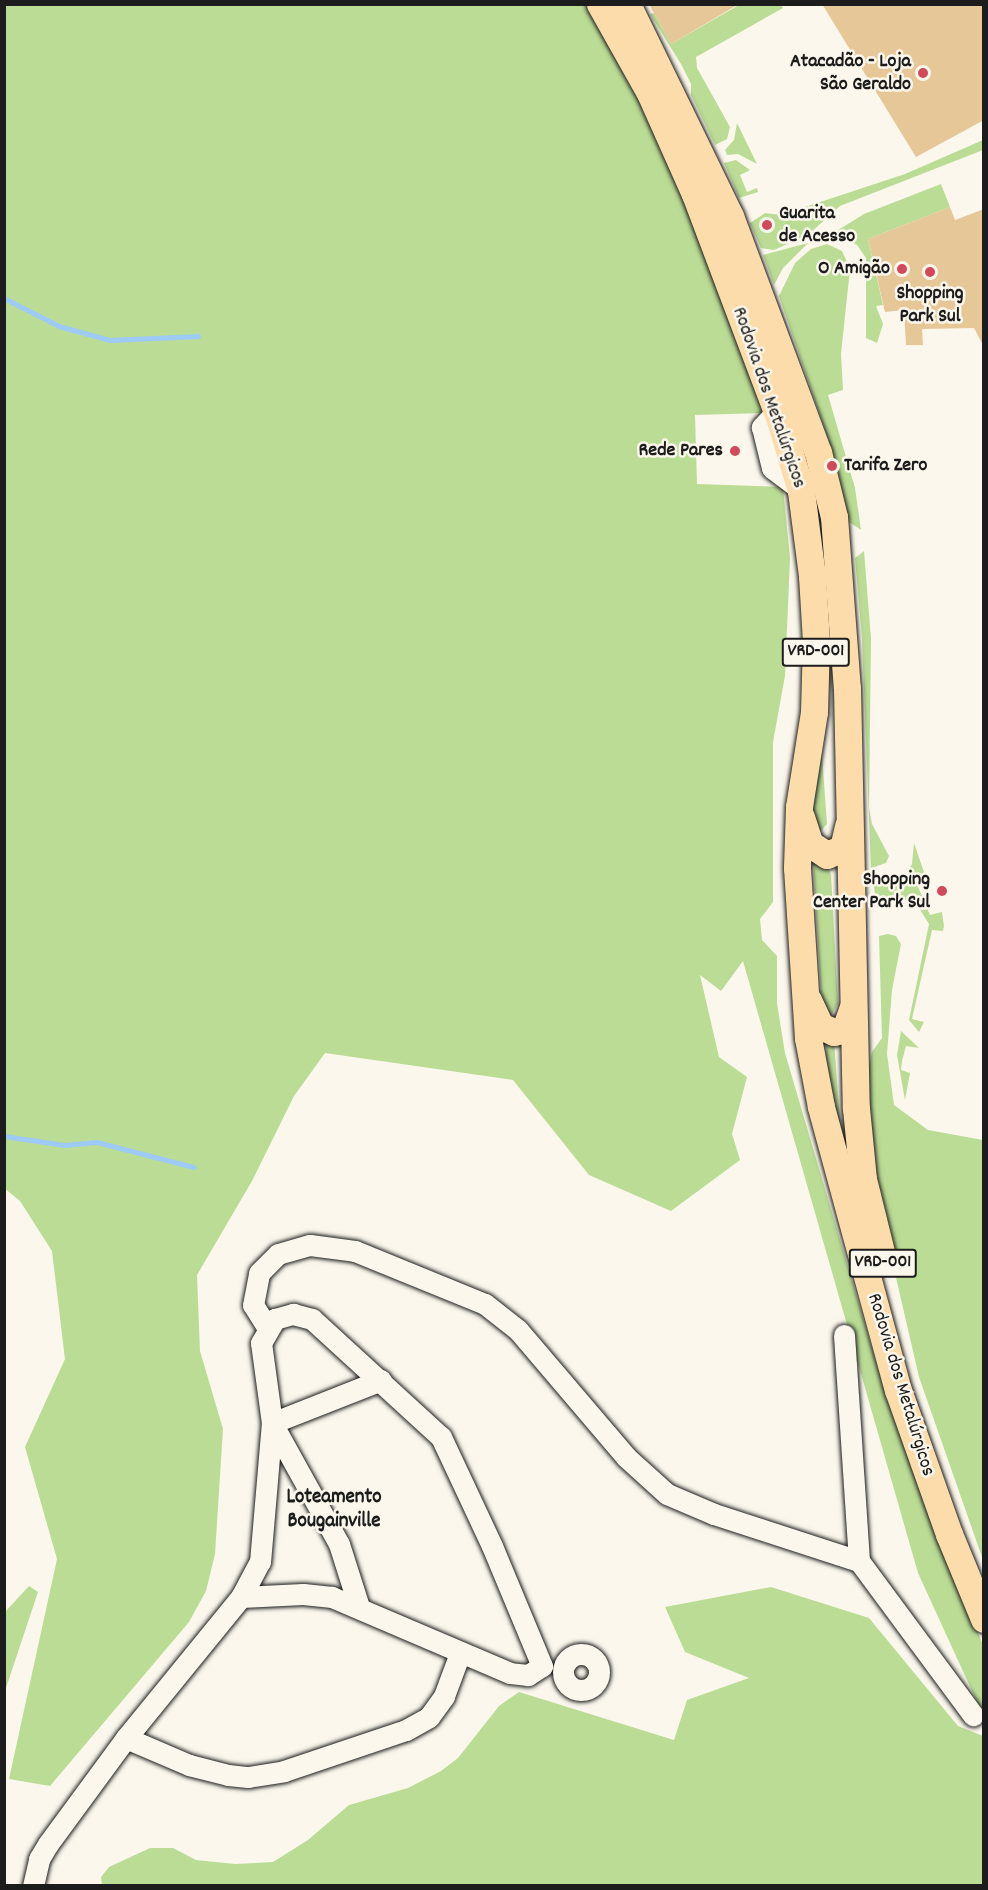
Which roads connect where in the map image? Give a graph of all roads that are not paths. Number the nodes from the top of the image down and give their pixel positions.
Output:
1 (600, 4) edge
2 (627, 4) edge
3 (799, 807) junction
4 (849, 821) junction
5 (802, 983) junction
6 (853, 1007) junction
7 (267, 1327) junction
8 (844, 1335) dead end
9 (381, 1380) junction
10 (272, 1423) junction
11 (859, 1561) junction
12 (984, 1576) edge
13 (241, 1597) junction
14 (358, 1607) junction
15 (984, 1619) edge
16 (460, 1653) junction
17 (542, 1666) junction
18 (563, 1668) dead end
19 (973, 1716) dead end
20 (126, 1738) junction
21 (33, 1886) edge

1 - 3 main road, Rodovia dos Metalúrgicos / VRD-001
2 - 4 main road, VRD-001
3 - 4 main road
3 - 5 main road, Rodovia dos Metalúrgicos / VRD-001
4 - 6 main road, VRD-001
5 - 6 main road
5 - 15 main road, Rodovia dos Metalúrgicos / VRD-001
6 - 12 main road, Rodovia dos Metalúrgicos / VRD-001
7 - 9 street
7 - 10 street
7 - 11 street
8 - 11 street
9 - 10 street
9 - 17 street
10 - 13 street
10 - 14 street
11 - 19 street
13 - 14 street
13 - 20 street
14 - 16 street
16 - 17 street
16 - 20 street
17 - 18 street
20 - 21 street

